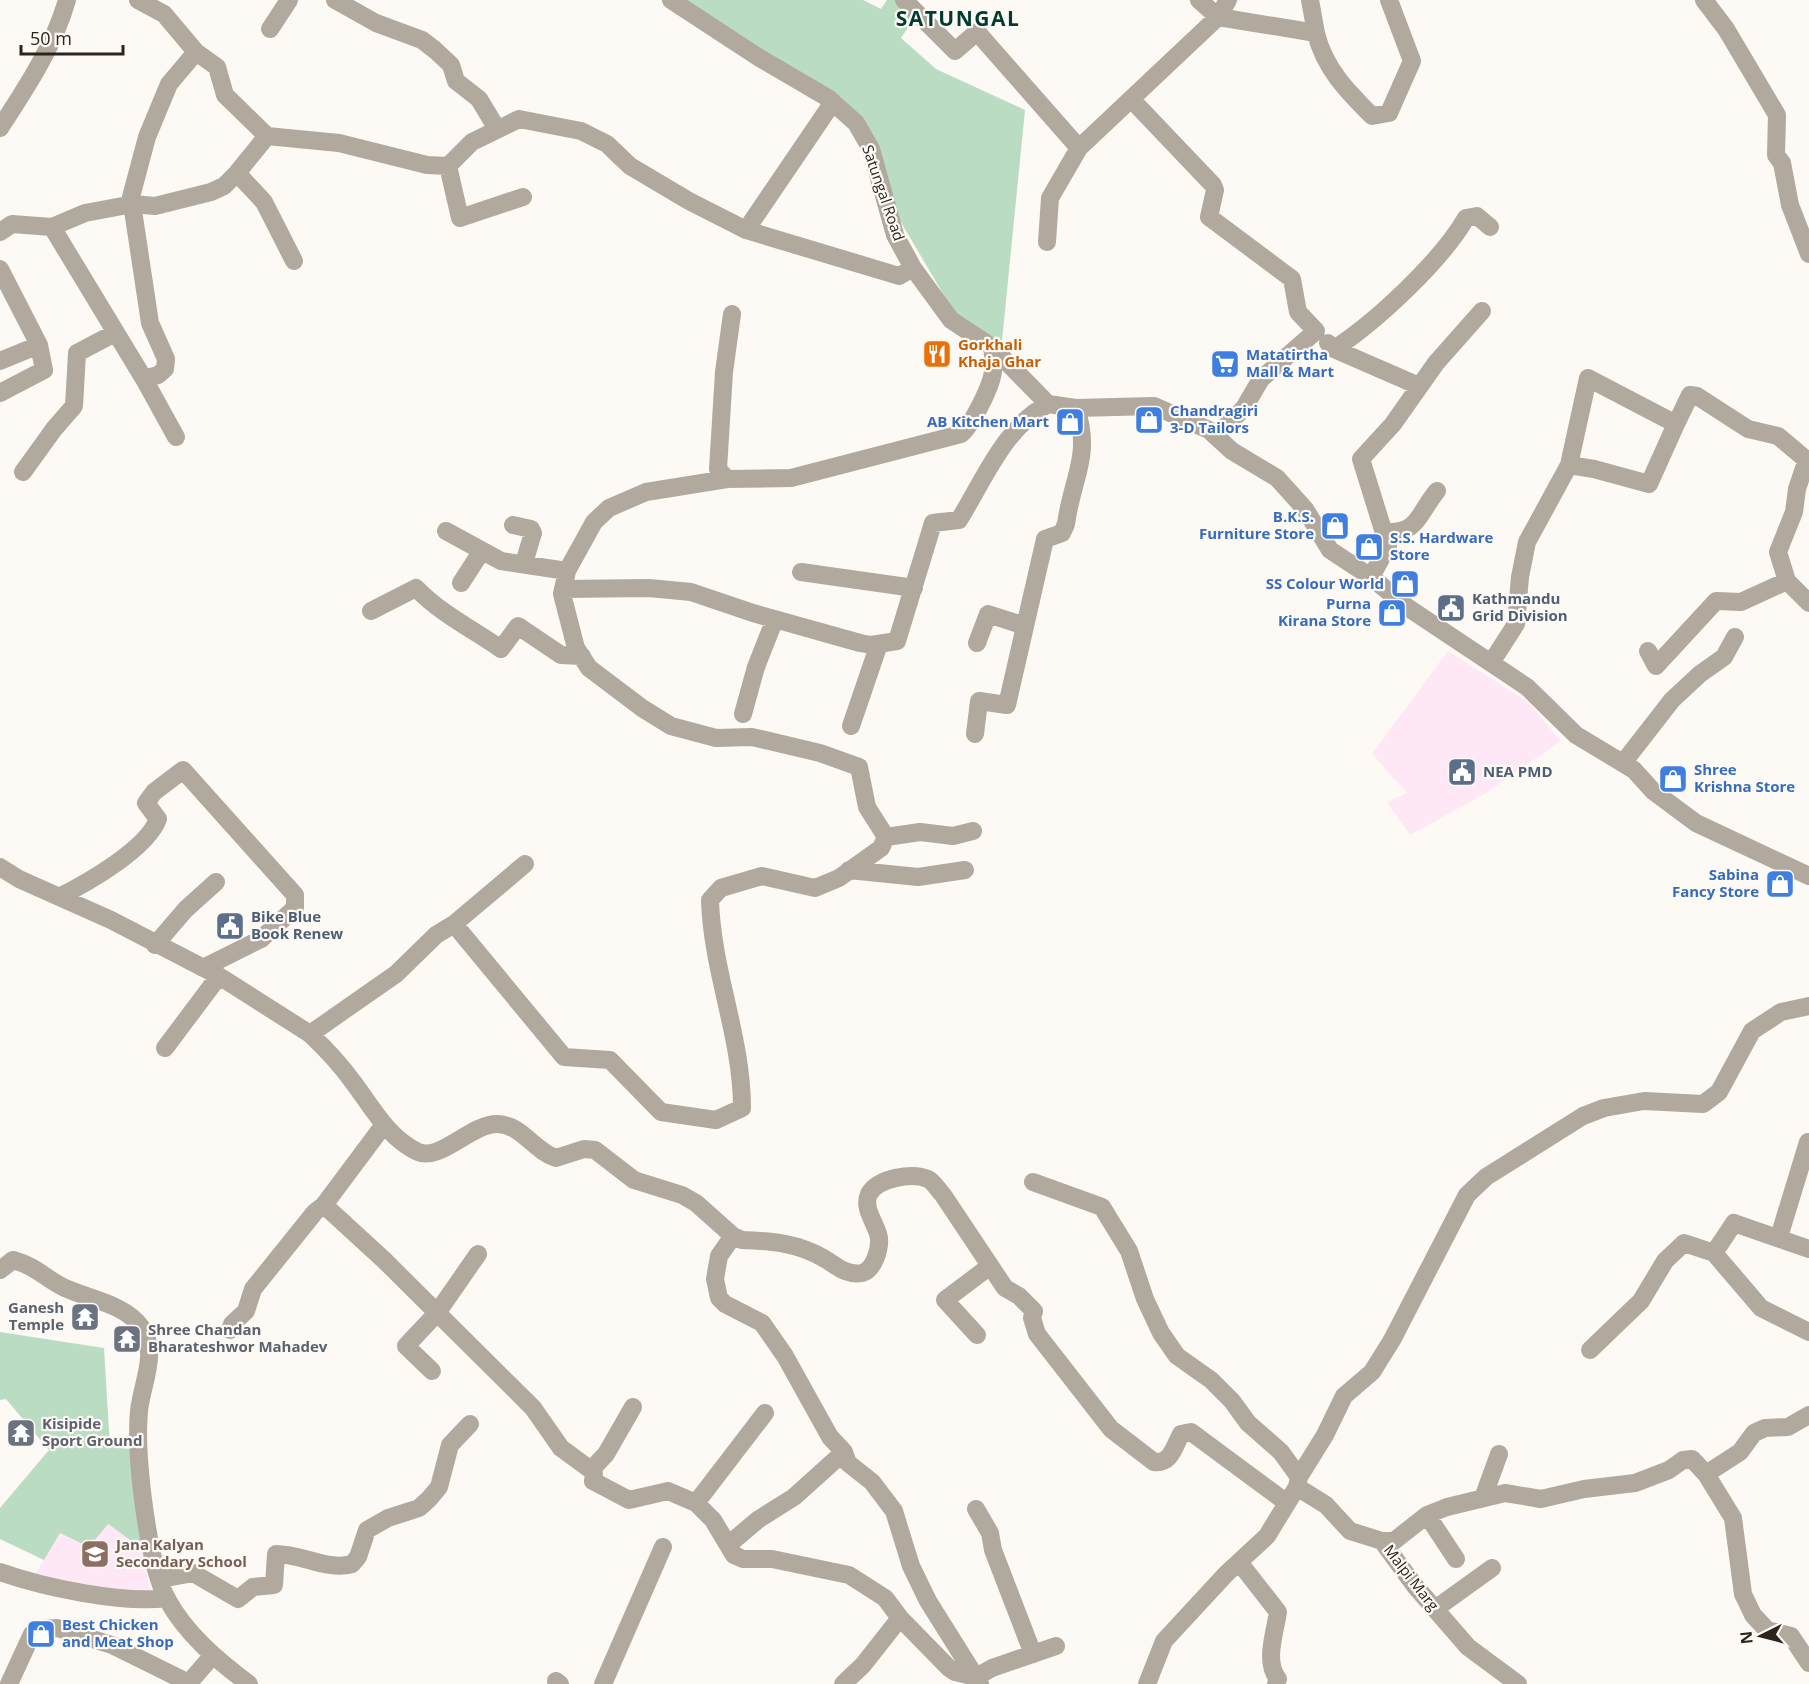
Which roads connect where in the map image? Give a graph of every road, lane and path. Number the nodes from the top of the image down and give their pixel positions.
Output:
1 (67, 0) edge
2 (138, 0) edge
3 (289, 0) edge
4 (335, 0) edge
5 (671, 0) edge
6 (904, 0) edge
7 (1199, 0) edge
8 (1228, 0) edge
9 (1310, 0) edge
10 (1389, 0) edge
11 (1704, 0) edge
12 (1218, 17) junction
13 (270, 29) dead end
14 (1316, 33) junction
15 (196, 52) junction
16 (1132, 100) junction
17 (833, 102) junction
18 (0, 128) edge
19 (497, 129) junction
20 (267, 136) junction
21 (1078, 148) junction
22 (448, 166) junction
23 (237, 173) junction
24 (523, 197) dead end
25 (133, 204) junction
26 (4, 225) edge
27 (52, 227) junction
28 (1490, 227) dead end
29 (746, 230) junction
30 (1047, 242) dead end
31 (1809, 254) edge
32 (294, 261) dead end
33 (913, 268) junction
34 (0, 269) edge
35 (1482, 311) dead end
36 (732, 314) dead end
37 (1316, 331) junction
38 (115, 333) junction
39 (39, 345) junction
40 (992, 346) junction
41 (1334, 349) junction
42 (0, 361) edge
43 (144, 379) junction
44 (1419, 386) junction
45 (0, 393) edge
46 (1048, 404) junction
47 (1076, 408) junction
48 (1676, 424) junction
49 (1216, 436) junction
50 (176, 437) dead end
51 (1808, 462) edge
52 (1569, 465) junction
53 (23, 472) dead end
54 (727, 479) junction
55 (1437, 491) dead end
56 (513, 525) dead end
57 (446, 531) dead end
58 (1384, 532) junction
59 (481, 552) junction
60 (524, 563) junction
61 (801, 572) dead end
62 (1371, 577) junction
63 (565, 580) junction
64 (1787, 581) junction
65 (461, 584) dead end
66 (914, 588) junction
67 (1809, 603) edge
68 (371, 611) dead end
69 (775, 619) junction
70 (1025, 626) junction
71 (1735, 637) dead end
72 (977, 643) dead end
73 (879, 644) junction
74 (1648, 651) dead end
75 (582, 656) junction
76 (1491, 663) junction
77 (742, 714) dead end
78 (851, 726) dead end
79 (975, 734) dead end
80 (1623, 763) junction
81 (973, 831) dead end
82 (886, 837) junction
83 (525, 864) dead end
84 (0, 867) edge
85 (849, 870) junction
86 (965, 870) dead end
87 (1809, 876) edge
88 (216, 882) dead end
89 (59, 897) junction
90 (454, 924) junction
91 (154, 945) junction
92 (211, 972) junction
93 (1809, 1006) edge
94 (310, 1034) junction
95 (165, 1048) dead end
96 (383, 1126) junction
97 (1808, 1142) edge
98 (1033, 1182) dead end
99 (324, 1205) junction
100 (733, 1236) junction
101 (1779, 1237) junction
102 (1809, 1249) edge
103 (1714, 1253) junction
104 (478, 1254) dead end
105 (990, 1266) junction
106 (0, 1270) edge
107 (436, 1313) junction
108 (230, 1330) dead end
109 (1809, 1332) edge
110 (977, 1335) dead end
111 (1590, 1350) dead end
112 (432, 1371) dead end
113 (633, 1407) dead end
114 (765, 1413) dead end
115 (1809, 1414) edge
116 (470, 1424) dead end
117 (844, 1452) junction
118 (1499, 1454) dead end
119 (591, 1470) junction
120 (1706, 1474) junction
121 (1298, 1482) junction
122 (1483, 1498) junction
123 (696, 1503) junction
124 (1287, 1503) junction
125 (976, 1509) dead end
126 (1427, 1515) junction
127 (1382, 1541) junction
128 (728, 1545) junction
129 (663, 1546) dead end
130 (1456, 1559) dead end
131 (1239, 1562) junction
132 (1492, 1568) dead end
133 (0, 1572) edge
134 (161, 1579) junction
135 (167, 1598) junction
136 (1435, 1609) junction
137 (900, 1618) junction
138 (1056, 1646) dead end
139 (1032, 1654) junction
140 (213, 1655) junction
141 (1809, 1663) edge
142 (978, 1681) edge
143 (188, 1683) edge
144 (9, 1684) edge
145 (249, 1684) edge
146 (603, 1684) edge
147 (843, 1684) edge
148 (1147, 1684) edge
149 (1276, 1684) edge
150 (1518, 1684) edge

1 - 18 street
2 - 15 street
3 - 13 street
4 - 19 street
5 - 17 street, Satungal Road
6 - 21 street
7 - 12 street
8 - 12 street
9 - 14 street
10 - 14 street
11 - 31 street
12 - 14 street
12 - 16 street
15 - 20 street
15 - 25 street
16 - 21 street
16 - 37 street
17 - 29 street
17 - 33 street, Satungal Road
19 - 22 street
19 - 29 street
20 - 22 street
20 - 23 street
21 - 30 street
22 - 24 street
23 - 25 street
23 - 32 street
25 - 27 street
25 - 43 street
26 - 27 street
27 - 38 street
28 - 41 street
29 - 33 street
33 - 40 street, Satungal Road
34 - 39 street
35 - 44 street
36 - 54 street
37 - 41 street
37 - 49 street
38 - 43 street
38 - 53 street
39 - 42 street
39 - 45 street
40 - 46 street, Satungal Road
40 - 54 street
41 - 44 street
43 - 50 street
44 - 58 street
46 - 47 street
46 - 66 street
47 - 49 street
47 - 70 street
48 - 51 street
48 - 52 street
48 - 52 street
49 - 62 street
51 - 64 street
52 - 76 street
54 - 63 street
55 - 58 street
56 - 60 street
57 - 59 street
58 - 62 street
59 - 60 street
59 - 65 street
60 - 63 street
61 - 66 street
62 - 76 street
63 - 69 street
63 - 75 street
64 - 67 street
64 - 74 street
66 - 73 street
68 - 75 street
69 - 73 street
69 - 77 street
70 - 72 street
70 - 79 street
71 - 80 street
73 - 78 street
75 - 82 street
76 - 80 street
80 - 87 street
81 - 82 street
82 - 85 street
83 - 90 street
84 - 89 street
85 - 86 street
85 - 90 street
88 - 91 street
89 - 91 street
89 - 92 street
90 - 94 street
91 - 92 street
92 - 94 street
92 - 95 street
93 - 121 street
94 - 96 street
96 - 99 street
96 - 100 street
97 - 101 street
98 - 121 street
99 - 107 street
99 - 108 street
100 - 105 street
100 - 117 street
101 - 102 street
101 - 103 street
103 - 109 street
103 - 111 street
104 - 107 street
105 - 110 street
105 - 124 street
106 - 134 street
107 - 112 street
107 - 119 street
113 - 119 street
114 - 123 street
115 - 120 street
116 - 134 street
117 - 128 street
117 - 142 street
118 - 122 street
119 - 123 street
120 - 122 street
120 - 141 street
121 - 124 street
121 - 127 street, Malpi Marg
122 - 126 street
123 - 128 street
124 - 131 street
125 - 139 street
126 - 127 street
126 - 130 street
127 - 136 street, Malpi Marg
128 - 137 street
129 - 146 street
131 - 148 street
131 - 149 street
132 - 136 street
133 - 135 street
134 - 135 street
135 - 140 street
136 - 150 street, Malpi Marg
137 - 142 street
137 - 147 street
138 - 139 street
139 - 142 street
140 - 143 street
140 - 145 street
143 - 144 street

